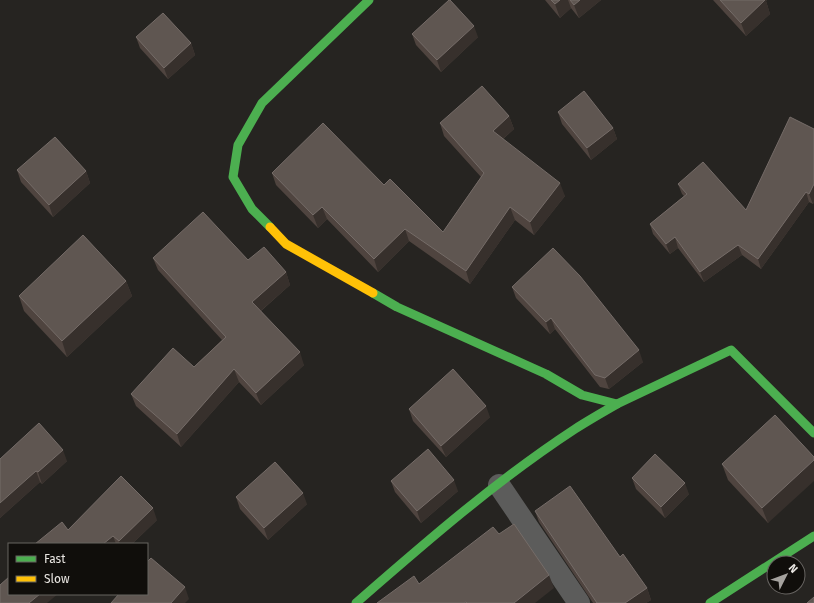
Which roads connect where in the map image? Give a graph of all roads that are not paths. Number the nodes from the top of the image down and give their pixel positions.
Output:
1 (369, 0) edge
2 (617, 404) junction
3 (814, 433) edge
4 (499, 485) junction
5 (814, 536) edge
6 (356, 603) edge
7 (579, 603) edge
8 (710, 603) edge

1 - 2 street
2 - 3 street
2 - 4 street
4 - 6 street
4 - 7 street
5 - 8 street

